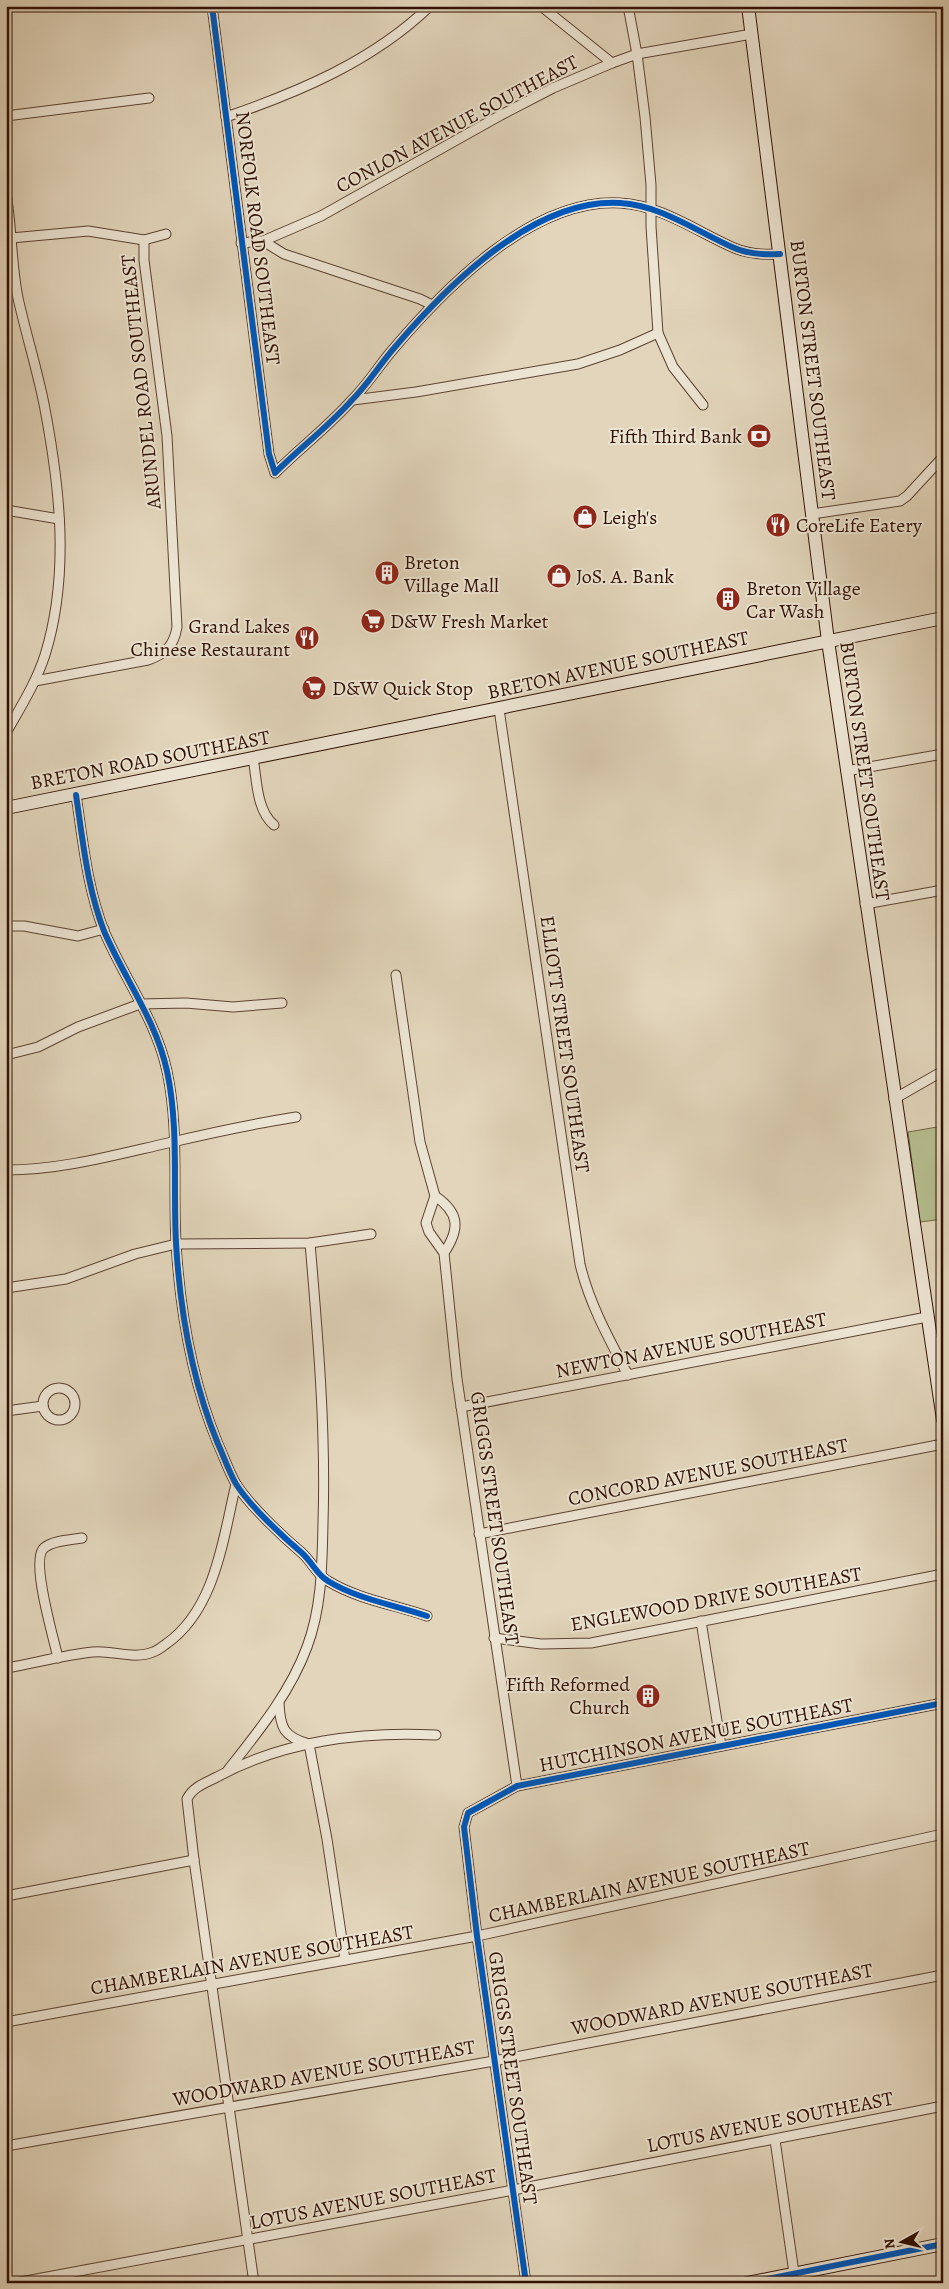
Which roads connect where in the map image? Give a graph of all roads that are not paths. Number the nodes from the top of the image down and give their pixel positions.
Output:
1 (212, 6) edge
2 (430, 6) edge
3 (540, 6) edge
4 (628, 6) edge
5 (748, 6) edge
6 (752, 34) junction
7 (638, 54) junction
8 (612, 63) junction
9 (149, 98) dead end
10 (6, 116) edge
11 (226, 117) junction
12 (6, 193) edge
13 (651, 208) junction
14 (166, 234) dead end
15 (11, 238) junction
16 (144, 240) junction
17 (263, 240) junction
18 (241, 243) junction
19 (780, 254) junction
20 (432, 305) junction
21 (658, 333) junction
22 (353, 400) junction
23 (703, 405) dead end
24 (943, 457) edge
25 (6, 510) edge
26 (812, 514) junction
27 (59, 519) junction
28 (943, 618) edge
29 (828, 641) junction
30 (34, 681) junction
31 (499, 709) junction
32 (6, 733) edge
33 (301, 748) joint
34 (943, 754) edge
35 (253, 758) junction
36 (846, 771) junction
37 (76, 795) junction
38 (6, 808) edge
39 (274, 825) dead end
40 (943, 890) edge
41 (866, 904) junction
42 (6, 926) edge
43 (104, 929) junction
44 (396, 976) dead end
45 (282, 1003) dead end
46 (140, 1004) junction
47 (6, 1055) edge
48 (943, 1072) edge
49 (894, 1099) junction
50 (296, 1117) dead end
51 (175, 1141) junction
52 (6, 1170) edge
53 (435, 1196) junction
54 (371, 1234) dead end
55 (176, 1244) junction
56 (310, 1244) junction
57 (444, 1253) junction
58 (6, 1288) edge
59 (927, 1317) junction
60 (628, 1375) junction
61 (43, 1406) dead end
62 (462, 1407) junction
63 (6, 1411) edge
64 (943, 1420) edge
65 (943, 1444) edge
66 (236, 1484) junction
67 (479, 1534) junction
68 (82, 1538) dead end
69 (943, 1574) edge
70 (322, 1578) junction
71 (428, 1616) dead end
72 (701, 1621) junction
73 (494, 1638) junction
74 (58, 1658) junction
75 (6, 1668) edge
76 (279, 1703) junction
77 (943, 1703) edge
78 (436, 1734) dead end
79 (309, 1744) junction
80 (721, 1746) junction
81 (228, 1771) junction
82 (517, 1786) junction
83 (465, 1818) joint
84 (943, 1834) edge
85 (194, 1860) junction
86 (6, 1896) edge
87 (476, 1936) junction
88 (345, 1960) junction
89 (943, 1975) edge
90 (212, 1984) junction
91 (6, 2022) edge
92 (494, 2061) junction
93 (943, 2106) edge
94 (230, 2107) junction
95 (775, 2140) junction
96 (6, 2146) edge
97 (513, 2190) junction
98 (248, 2240) junction
99 (943, 2244) edge
100 (794, 2273) junction
101 (15, 2283) edge
102 (254, 2283) edge
103 (526, 2283) edge
104 (747, 2283) edge

1 - 11 street, NORFOLK ROAD SOUTHEAST
2 - 11 street
3 - 8 street
4 - 7 street
5 - 6 main road, BURTON STREET SOUTHEAST
6 - 7 street, CONLON AVENUE SOUTHEAST
6 - 19 main road, BURTON STREET SOUTHEAST
7 - 8 street, CONLON AVENUE SOUTHEAST
7 - 13 street
8 - 17 street, CONLON AVENUE SOUTHEAST
9 - 10 street
11 - 18 street, NORFOLK ROAD SOUTHEAST
12 - 15 street
13 - 19 street
13 - 20 street
13 - 21 street
14 - 16 street
15 - 16 street
15 - 27 street
16 - 30 street, ARUNDEL ROAD SOUTHEAST
17 - 18 street, CONLON AVENUE SOUTHEAST
17 - 20 street
18 - 22 street, NORFOLK ROAD SOUTHEAST
19 - 26 main road, BURTON STREET SOUTHEAST
20 - 22 street
21 - 22 street
21 - 23 street
24 - 26 street
25 - 27 street
26 - 29 main road, BURTON STREET SOUTHEAST
27 - 30 street
28 - 29 main road, BRETON AVENUE SOUTHEAST
29 - 31 main road, BRETON AVENUE SOUTHEAST
29 - 36 main road, BURTON STREET SOUTHEAST
30 - 32 street
31 - 33 main road, BRETON AVENUE SOUTHEAST
31 - 60 street, ELLIOTT STREET SOUTHEAST
33 - 35 main road, BRETON ROAD SOUTHEAST
34 - 36 street
35 - 37 main road, BRETON ROAD SOUTHEAST
35 - 39 street
36 - 41 main road, BURTON STREET SOUTHEAST
37 - 38 main road, BRETON ROAD SOUTHEAST
37 - 43 street
40 - 41 street
41 - 49 main road, BURTON STREET SOUTHEAST
42 - 43 street
43 - 46 street
44 - 53 street
45 - 46 street
46 - 47 street
46 - 51 street
48 - 49 street
49 - 59 main road, BURTON STREET SOUTHEAST
50 - 51 street
51 - 52 street
51 - 55 street
53 - 57 street, GRIGGS STREET SOUTHEAST
53 - 57 street
54 - 56 street
55 - 56 street
55 - 58 street
55 - 66 street
56 - 70 street
57 - 62 street, GRIGGS STREET SOUTHEAST
59 - 60 street, NEWTON AVENUE SOUTHEAST
59 - 64 main road, BURTON STREET SOUTHEAST
60 - 62 street, NEWTON AVENUE SOUTHEAST
61 - 63 street
62 - 67 street, GRIGGS STREET SOUTHEAST
65 - 67 street, CONCORD AVENUE SOUTHEAST
66 - 70 street
66 - 74 street
67 - 73 street, GRIGGS STREET SOUTHEAST
68 - 74 street
69 - 72 street, ENGLEWOOD DRIVE SOUTHEAST
70 - 71 street
70 - 76 street
72 - 73 street, ENGLEWOOD DRIVE SOUTHEAST
72 - 80 street
73 - 82 street, GRIGGS STREET SOUTHEAST
74 - 75 street
76 - 79 street
76 - 81 street
77 - 80 street, HUTCHINSON AVENUE SOUTHEAST
78 - 79 street
79 - 81 street
79 - 88 street
80 - 82 street, HUTCHINSON AVENUE SOUTHEAST
81 - 85 street
82 - 83 street, HUTCHINSON AVENUE SOUTHEAST
83 - 87 street, GRIGGS STREET SOUTHEAST
84 - 87 street, CHAMBERLAIN AVENUE SOUTHEAST
85 - 86 street
85 - 90 street
87 - 88 street, CHAMBERLAIN AVENUE SOUTHEAST
87 - 92 street, GRIGGS STREET SOUTHEAST
88 - 90 street, CHAMBERLAIN AVENUE SOUTHEAST
89 - 92 street, WOODWARD AVENUE SOUTHEAST
90 - 91 street, CHAMBERLAIN AVENUE SOUTHEAST
90 - 94 street
92 - 94 street, WOODWARD AVENUE SOUTHEAST
92 - 97 street, GRIGGS STREET SOUTHEAST
93 - 95 street, LOTUS AVENUE SOUTHEAST
94 - 96 street, WOODWARD AVENUE SOUTHEAST
94 - 98 street
95 - 97 street, LOTUS AVENUE SOUTHEAST
95 - 100 street
97 - 98 street, LOTUS AVENUE SOUTHEAST
97 - 103 street, GRIGGS STREET SOUTHEAST
98 - 101 street, LOTUS AVENUE SOUTHEAST
98 - 102 street
99 - 100 main road
100 - 104 main road

